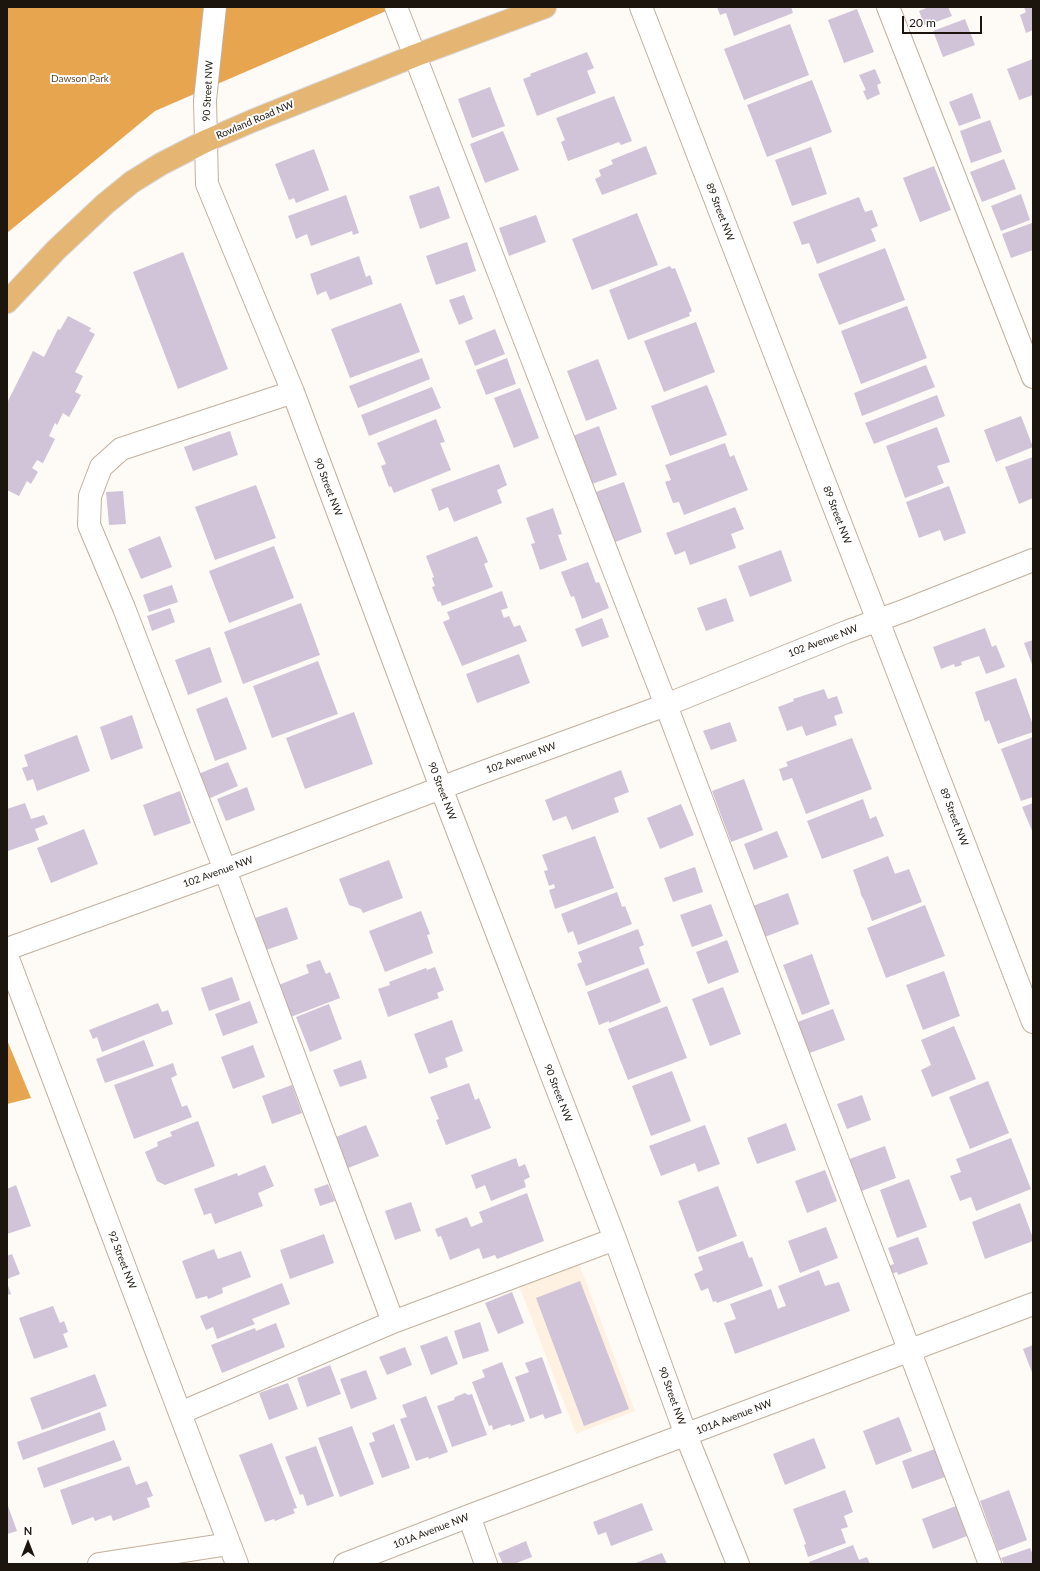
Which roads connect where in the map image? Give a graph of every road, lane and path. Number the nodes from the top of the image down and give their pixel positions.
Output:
1 (214, 7) edge
2 (396, 7) edge
3 (545, 7) edge
4 (641, 7) edge
5 (888, 7) edge
6 (414, 56) junction
7 (206, 141) junction
8 (7, 302) edge
9 (1033, 377) edge
10 (293, 392) junction
11 (1033, 560) edge
12 (878, 620) junction
13 (666, 705) junction
14 (441, 789) junction
15 (225, 870) junction
16 (7, 949) edge
17 (7, 956) edge
18 (1033, 1022) edge
19 (615, 1239) junction
20 (1033, 1304) edge
21 (393, 1322) junction
22 (909, 1351) junction
23 (180, 1413) junction
24 (686, 1435) junction
25 (469, 1516) junction
26 (229, 1544) junction
27 (99, 1564) edge
28 (237, 1564) edge
29 (345, 1564) edge
30 (486, 1564) edge
31 (738, 1564) edge
32 (990, 1564) edge

1 - 7 street, 90 Street NW
2 - 6 street
3 - 6 main road, Rowland Road NW
4 - 12 street, 89 Street NW
5 - 9 street
6 - 7 main road, Rowland Road NW
6 - 13 street
7 - 8 main road, Rowland Road NW
7 - 10 street, 90 Street NW
10 - 14 street, 90 Street NW
10 - 15 street
11 - 12 street, 102 Avenue NW
12 - 13 street, 102 Avenue NW
12 - 18 street, 89 Street NW
13 - 14 street, 102 Avenue NW
13 - 22 street
14 - 15 street, 102 Avenue NW
14 - 19 street, 90 Street NW
15 - 16 street, 102 Avenue NW
15 - 21 street
17 - 23 street, 92 Street NW
19 - 21 street
19 - 24 street, 90 Street NW
20 - 22 street, 101A Avenue NW
21 - 23 street
22 - 24 street, 101A Avenue NW
22 - 32 street
23 - 26 street, 92 Street NW
24 - 25 street, 101A Avenue NW
24 - 31 street, 90 Street NW
25 - 29 street, 101A Avenue NW
25 - 30 street
26 - 27 street
26 - 28 street, 92 Street NW

